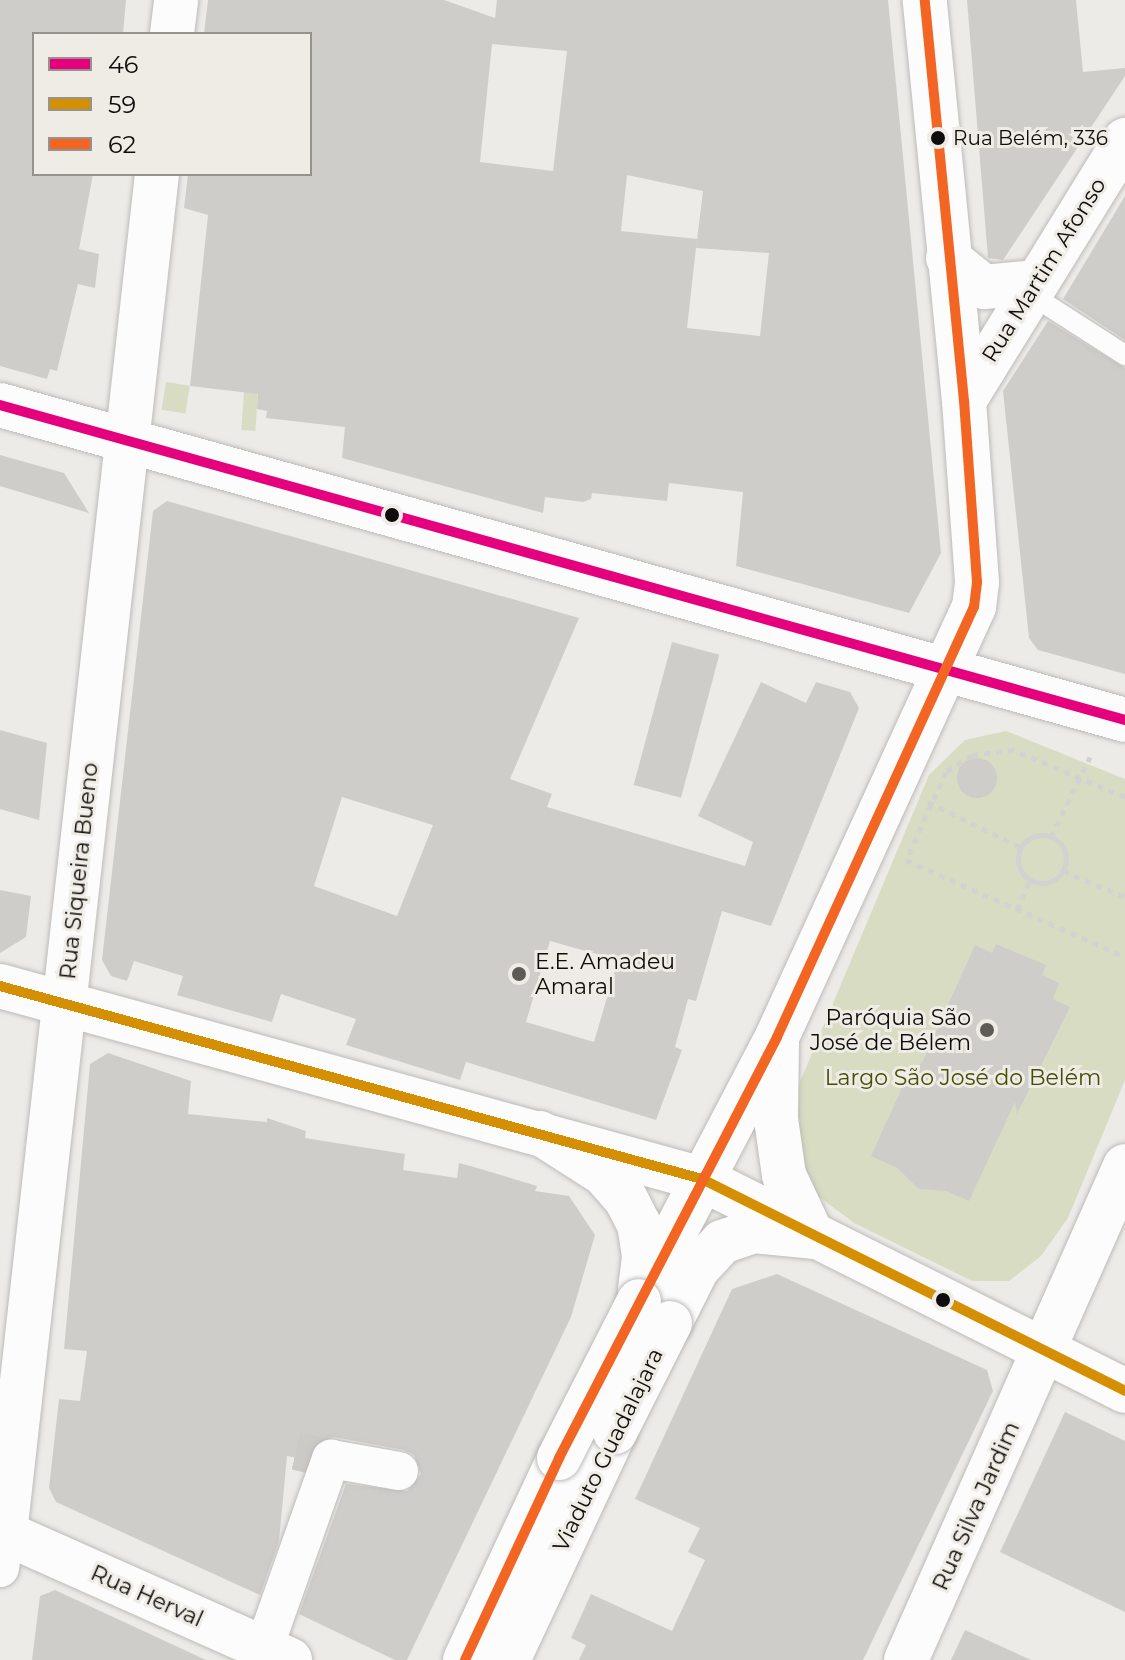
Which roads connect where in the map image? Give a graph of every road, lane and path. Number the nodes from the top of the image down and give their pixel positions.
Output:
1 (176, 0) edge
2 (925, 0) edge
3 (172, 32) edge
4 (1125, 140) edge
5 (157, 176) edge
6 (948, 258) junction
7 (1034, 288) junction
8 (1125, 355) edge
9 (964, 401) junction
10 (0, 405) edge
11 (128, 441) junction
12 (948, 670) junction
13 (1125, 720) edge
14 (1090, 757) dead end
15 (1080, 778) junction
16 (1125, 797) edge
17 (922, 799) dead end
18 (931, 803) junction
19 (1051, 837) junction
20 (1020, 847) junction
21 (1063, 871) junction
22 (1030, 880) junction
23 (1125, 897) edge
24 (1017, 910) junction
25 (1125, 957) edge
26 (0, 986) edge
27 (65, 1003) junction
28 (777, 1037) junction
29 (540, 1133) junction
30 (1125, 1166) edge
31 (702, 1179) junction
32 (813, 1237) junction
33 (655, 1312) junction
34 (1044, 1352) junction
35 (1125, 1391) edge
36 (399, 1471) dead end
37 (2, 1550) edge
38 (277, 1654) edge
39 (465, 1660) edge
40 (508, 1660) edge
41 (906, 1660) edge

1 - 3 street
2 - 6 street
4 - 7 street, Rua Martim Afonso
5 - 11 street, Rua Siqueira Bueno
6 - 7 street
6 - 9 street
7 - 8 lane
7 - 9 street, Rua Martim Afonso
9 - 12 street
10 - 11 street
11 - 12 street
11 - 27 street, Rua Siqueira Bueno
12 - 13 street
12 - 28 street
14 - 15 path
15 - 16 path
15 - 18 path
15 - 19 path
17 - 18 path
18 - 20 path
18 - 24 path
19 - 20 path
19 - 21 path
20 - 22 path
21 - 22 path
21 - 23 path
22 - 24 path
24 - 25 path
26 - 27 street
27 - 29 street
27 - 37 street, Rua Siqueira Bueno
28 - 31 street
28 - 32 street
29 - 31 street
29 - 33 street
30 - 34 street
31 - 32 street
31 - 33 street, Viaduto Guadalajara
32 - 33 street, Viaduto Guadalajara
32 - 34 street
33 - 39 street, Viaduto Guadalajara, bridge
33 - 40 street, Viaduto Guadalajara, bridge
34 - 35 street
34 - 41 street, Rua Silva Jardim
36 - 38 street
37 - 38 street, Rua Herval

